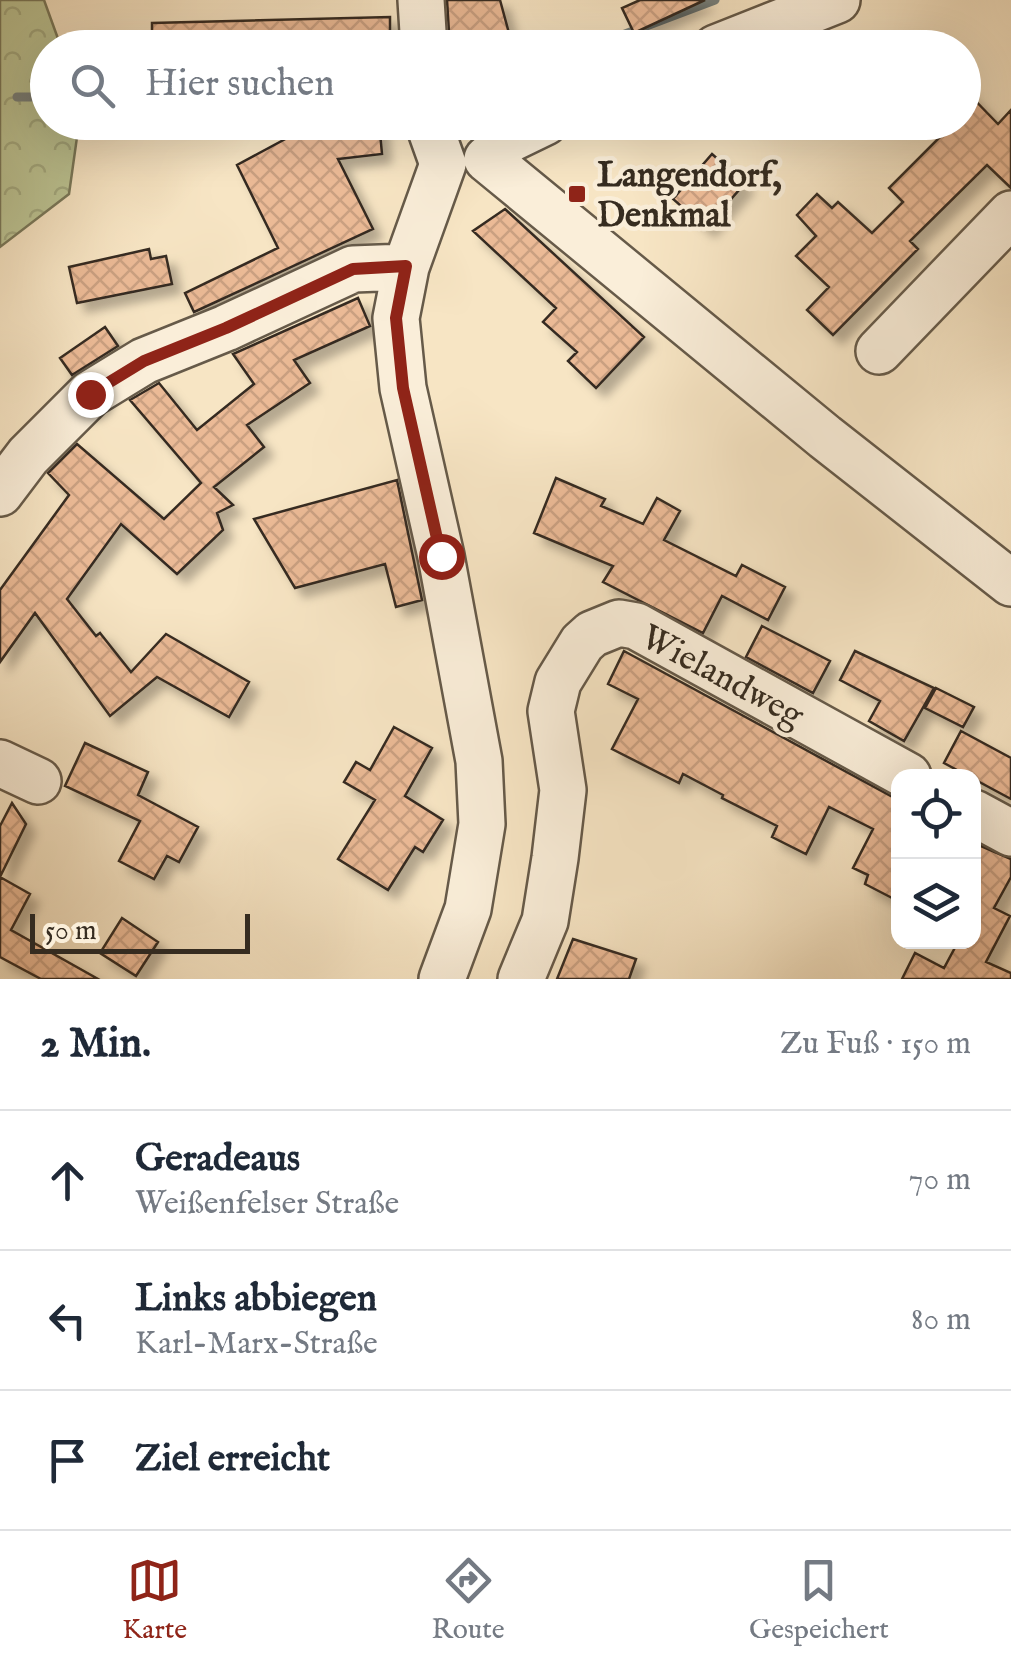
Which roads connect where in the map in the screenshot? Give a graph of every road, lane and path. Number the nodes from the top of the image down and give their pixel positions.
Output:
1 (421, 0) edge
2 (837, 0) edge
3 (423, 30) edge
4 (761, 30) edge
5 (509, 140) edge
6 (435, 143) edge
7 (487, 159) junction
8 (1011, 214) edge
9 (406, 266) junction
10 (880, 351) dead end
11 (0, 493) edge
12 (1011, 582) edge
13 (895, 769) edge
14 (981, 816) edge
15 (1011, 833) edge
16 (442, 979) edge
17 (521, 979) edge

1 - 3 street
2 - 4 street
5 - 7 street
6 - 7 street
6 - 9 street
7 - 12 street
8 - 10 street
9 - 11 street
9 - 16 street
13 - 17 street, Wielandweg
14 - 15 street

